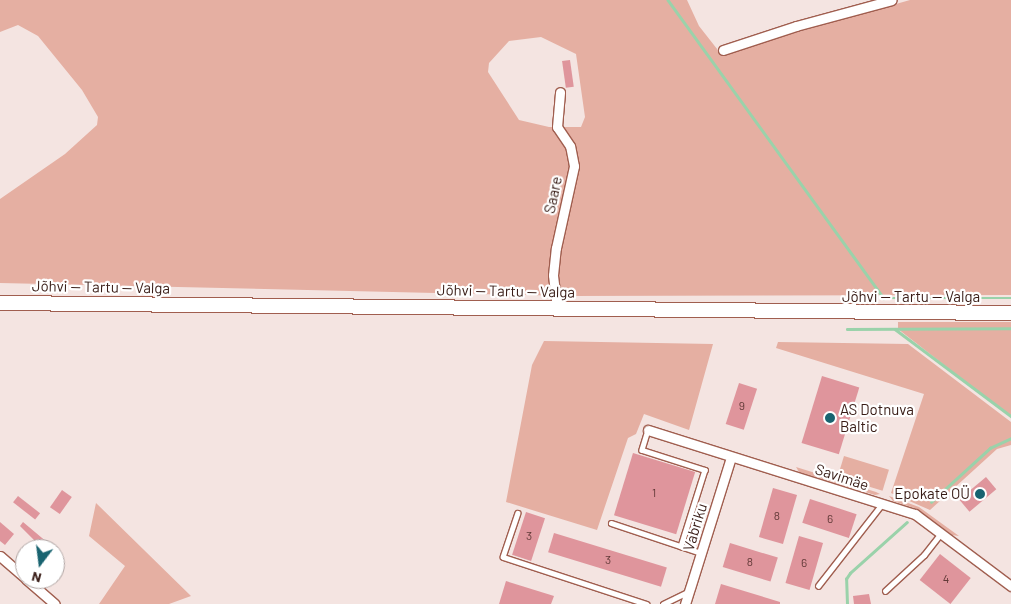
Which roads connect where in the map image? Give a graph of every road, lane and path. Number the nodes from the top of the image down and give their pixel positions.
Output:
1 (892, 0) edge
2 (722, 50) dead end
3 (560, 92) dead end
4 (0, 303) edge
5 (557, 308) junction
6 (1011, 313) edge
7 (648, 430) joint
8 (731, 458) junction
9 (882, 504) junction
10 (518, 513) dead end
11 (611, 523) dead end
12 (941, 533) junction
13 (681, 546) junction
14 (702, 553) junction
15 (0, 556) edge
16 (15, 569) edge
17 (818, 586) dead end
18 (1011, 586) edge
19 (38, 589) edge
20 (885, 591) dead end
21 (689, 592) junction
22 (55, 604) edge
23 (647, 604) edge
24 (663, 604) edge
25 (686, 604) edge

1 - 2 street
3 - 5 street, Saare
4 - 5 highway, Jõhvi — Tartu — Valga
5 - 6 highway, Jõhvi — Tartu — Valga
7 - 8 street, Savimäe
7 - 13 lane
8 - 9 street, Savimäe
8 - 14 street, Vabriku
9 - 12 street, Savimäe
9 - 17 lane
10 - 23 lane
11 - 13 lane
12 - 18 street, Savimäe
12 - 20 lane
13 - 14 lane
14 - 21 street, Vabriku
15 - 16 street
19 - 22 street
21 - 24 lane
21 - 25 street, Vabriku

